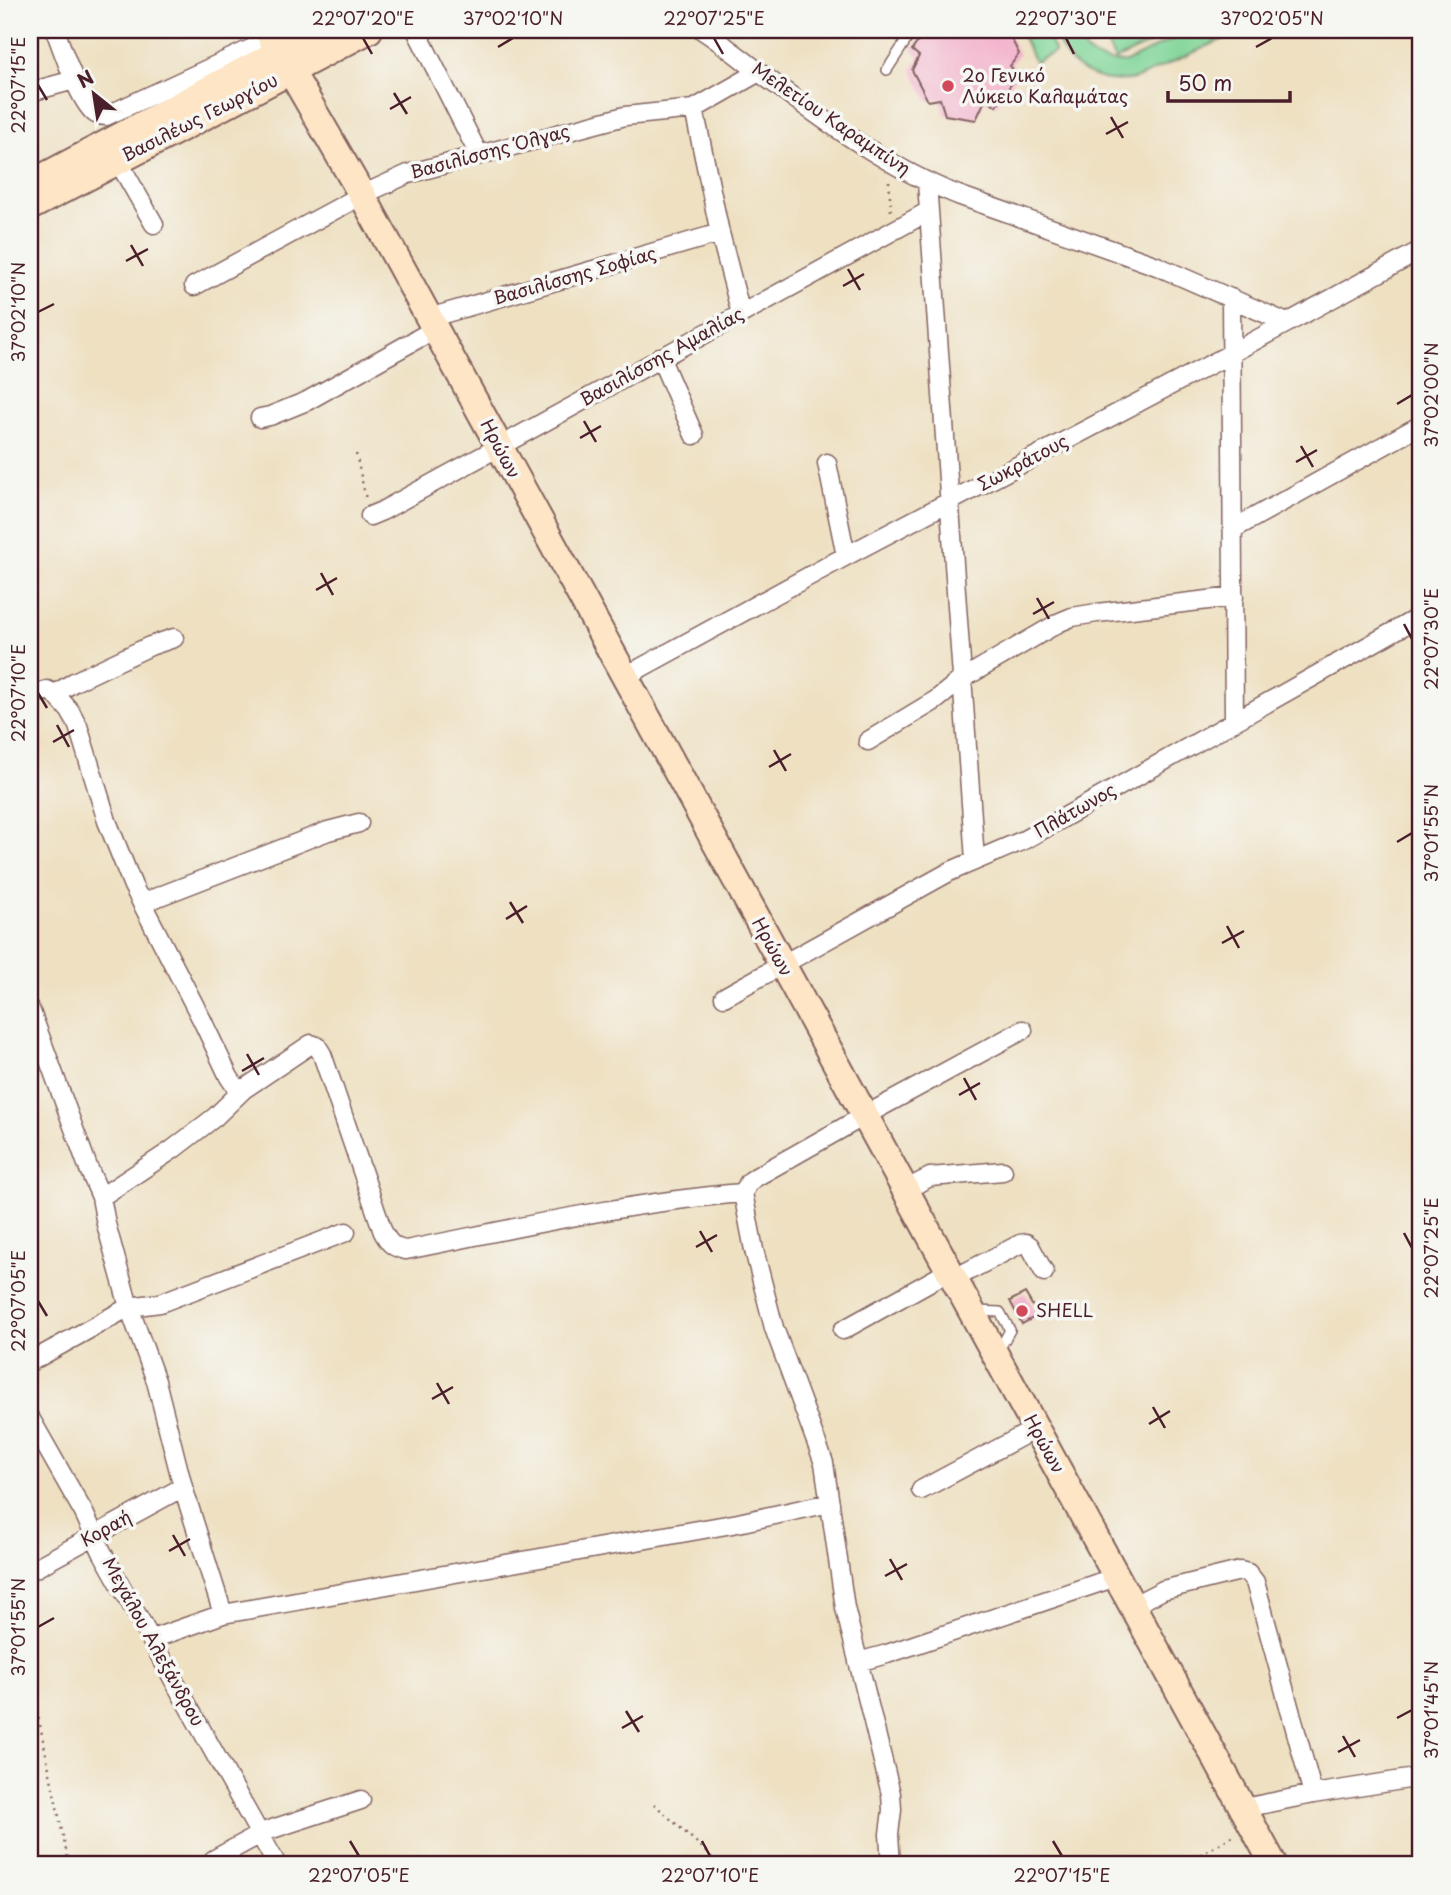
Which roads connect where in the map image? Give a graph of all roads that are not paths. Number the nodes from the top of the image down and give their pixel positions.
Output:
1 (55, 30) edge
2 (321, 30) edge
3 (369, 30) edge
4 (416, 30) edge
5 (702, 30) edge
6 (913, 30) edge
7 (277, 48) edge
8 (887, 69) dead end
9 (760, 72) junction
10 (74, 80) junction
11 (30, 93) edge
12 (694, 110) junction
13 (479, 155) junction
14 (118, 161) junction
15 (927, 182) junction
16 (30, 184) edge
17 (362, 195) junction
18 (30, 208) edge
19 (929, 211) junction
20 (154, 224) dead end
21 (720, 233) junction
22 (1421, 250) edge
23 (194, 286) dead end
24 (1231, 298) junction
25 (741, 314) junction
26 (1287, 323) junction
27 (432, 324) junction
28 (1232, 353) junction
29 (660, 357) junction
30 (260, 418) dead end
31 (1421, 425) edge
32 (694, 435) dead end
33 (498, 447) junction
34 (827, 463) dead end
35 (949, 502) junction
36 (370, 516) road end
37 (1233, 529) junction
38 (846, 556) junction
39 (1234, 597) junction
40 (1421, 616) edge
41 (174, 638) dead end
42 (624, 677) junction
43 (962, 679) junction
44 (55, 694) junction
45 (30, 695) edge
46 (1234, 721) junction
47 (867, 741) dead end
48 (359, 823) dead end
49 (975, 860) junction
50 (142, 904) junction
51 (782, 965) junction
52 (724, 997) dead end
53 (30, 1009) edge
54 (1024, 1030) dead end
55 (244, 1089) junction
56 (864, 1116) junction
57 (1003, 1171) dead end
58 (905, 1190) junction
59 (743, 1194) junction
60 (101, 1196) junction
61 (346, 1233) dead end
62 (1044, 1272) dead end
63 (951, 1275) junction
64 (129, 1307) junction
65 (844, 1330) dead end
66 (30, 1362) edge
67 (30, 1418) edge
68 (1035, 1429) junction
69 (183, 1487) junction
70 (921, 1490) dead end
71 (830, 1503) junction
72 (94, 1535) junction
73 (30, 1571) edge
74 (1116, 1577) junction
75 (1132, 1606) junction
76 (223, 1614) junction
77 (152, 1639) junction
78 (859, 1662) junction
79 (1421, 1776) edge
80 (1313, 1794) junction
81 (360, 1800) dead end
82 (1241, 1807) junction
83 (259, 1834) junction
84 (213, 1860) dead end
85 (277, 1865) edge
86 (891, 1865) edge
87 (1274, 1865) edge

1 - 10 street
2 - 7 street, Βασιλέως Γεωργίου
3 - 7 street, Βασιλέως Γεωργίου
4 - 13 street
5 - 9 street, Μελετίου Καραμπίνη
6 - 8 lane
7 - 10 street
7 - 14 street, Βασιλέως Γεωργίου
7 - 16 street, Βασιλέως Γεωργίου
7 - 17 street, Ηρώων
9 - 12 street, Βασιλίσσης Όλγας
9 - 15 street, Μελετίου Καραμπίνη
10 - 11 street
12 - 13 street, Βασιλίσσης Όλγας
12 - 21 street
13 - 17 street, Βασιλίσσης Όλγας
14 - 18 street, Βασιλέως Γεωργίου
14 - 20 street
15 - 19 street
15 - 24 street, Μελετίου Καραμπίνη
17 - 23 street, Βασιλίσσης Όλγας
17 - 27 street, Ηρώων
19 - 25 street, Βασιλίσσης Αμαλίας
19 - 35 street
21 - 25 street
21 - 27 street, Βασιλίσσης Σοφίας
22 - 26 street, Σωκράτους
24 - 26 street, Μελετίου Καραμπίνη
24 - 28 street
25 - 29 street, Βασιλίσσης Αμαλίας
26 - 28 street, Σωκράτους
27 - 30 street, Βασιλίσσης Σοφίας
27 - 33 street, Ηρώων
28 - 35 street, Σωκράτους
28 - 37 street
29 - 32 street
29 - 33 street, Βασιλίσσης Αμαλίας
31 - 37 street
33 - 36 street, Βασιλίσσης Αμαλίας
33 - 42 street, Ηρώων
34 - 38 street
35 - 38 street, Σωκράτους
35 - 43 street
37 - 39 street
38 - 42 street, Σωκράτους
39 - 43 street
39 - 46 street
40 - 46 street, Πλάτωνος
41 - 44 street
42 - 51 street, Ηρώων
43 - 47 street
43 - 49 street
44 - 45 street
44 - 50 street
46 - 49 street, Πλάτωνος
48 - 50 street
49 - 51 street, Πλάτωνος
50 - 55 street
51 - 52 street, Πλάτωνος
51 - 56 street, Ηρώων
53 - 60 street
54 - 56 street
55 - 59 street
55 - 60 street
56 - 58 street, Ηρώων
56 - 59 street
57 - 58 street
58 - 63 street, Ηρώων
59 - 71 street
60 - 64 street
61 - 64 street
62 - 63 street
63 - 65 street
63 - 68 street, Ηρώων
64 - 66 street
64 - 69 street
67 - 72 street, Μεγάλου Αλεξάνδρου
68 - 70 street
68 - 74 street, Ηρώων
69 - 72 street, Κοραή
69 - 76 street
71 - 76 street
71 - 78 street
72 - 73 street, Κοραή
72 - 77 street, Μεγάλου Αλεξάνδρου
74 - 75 street, Ηρώων
74 - 78 street
75 - 80 street
75 - 82 street, Ηρώων
76 - 77 street
77 - 83 street, Μεγάλου Αλεξάνδρου
78 - 86 street
79 - 80 street
80 - 82 street
81 - 83 street
82 - 87 street, Ηρώων
83 - 84 street
83 - 85 street, Μεγάλου Αλεξάνδρου

